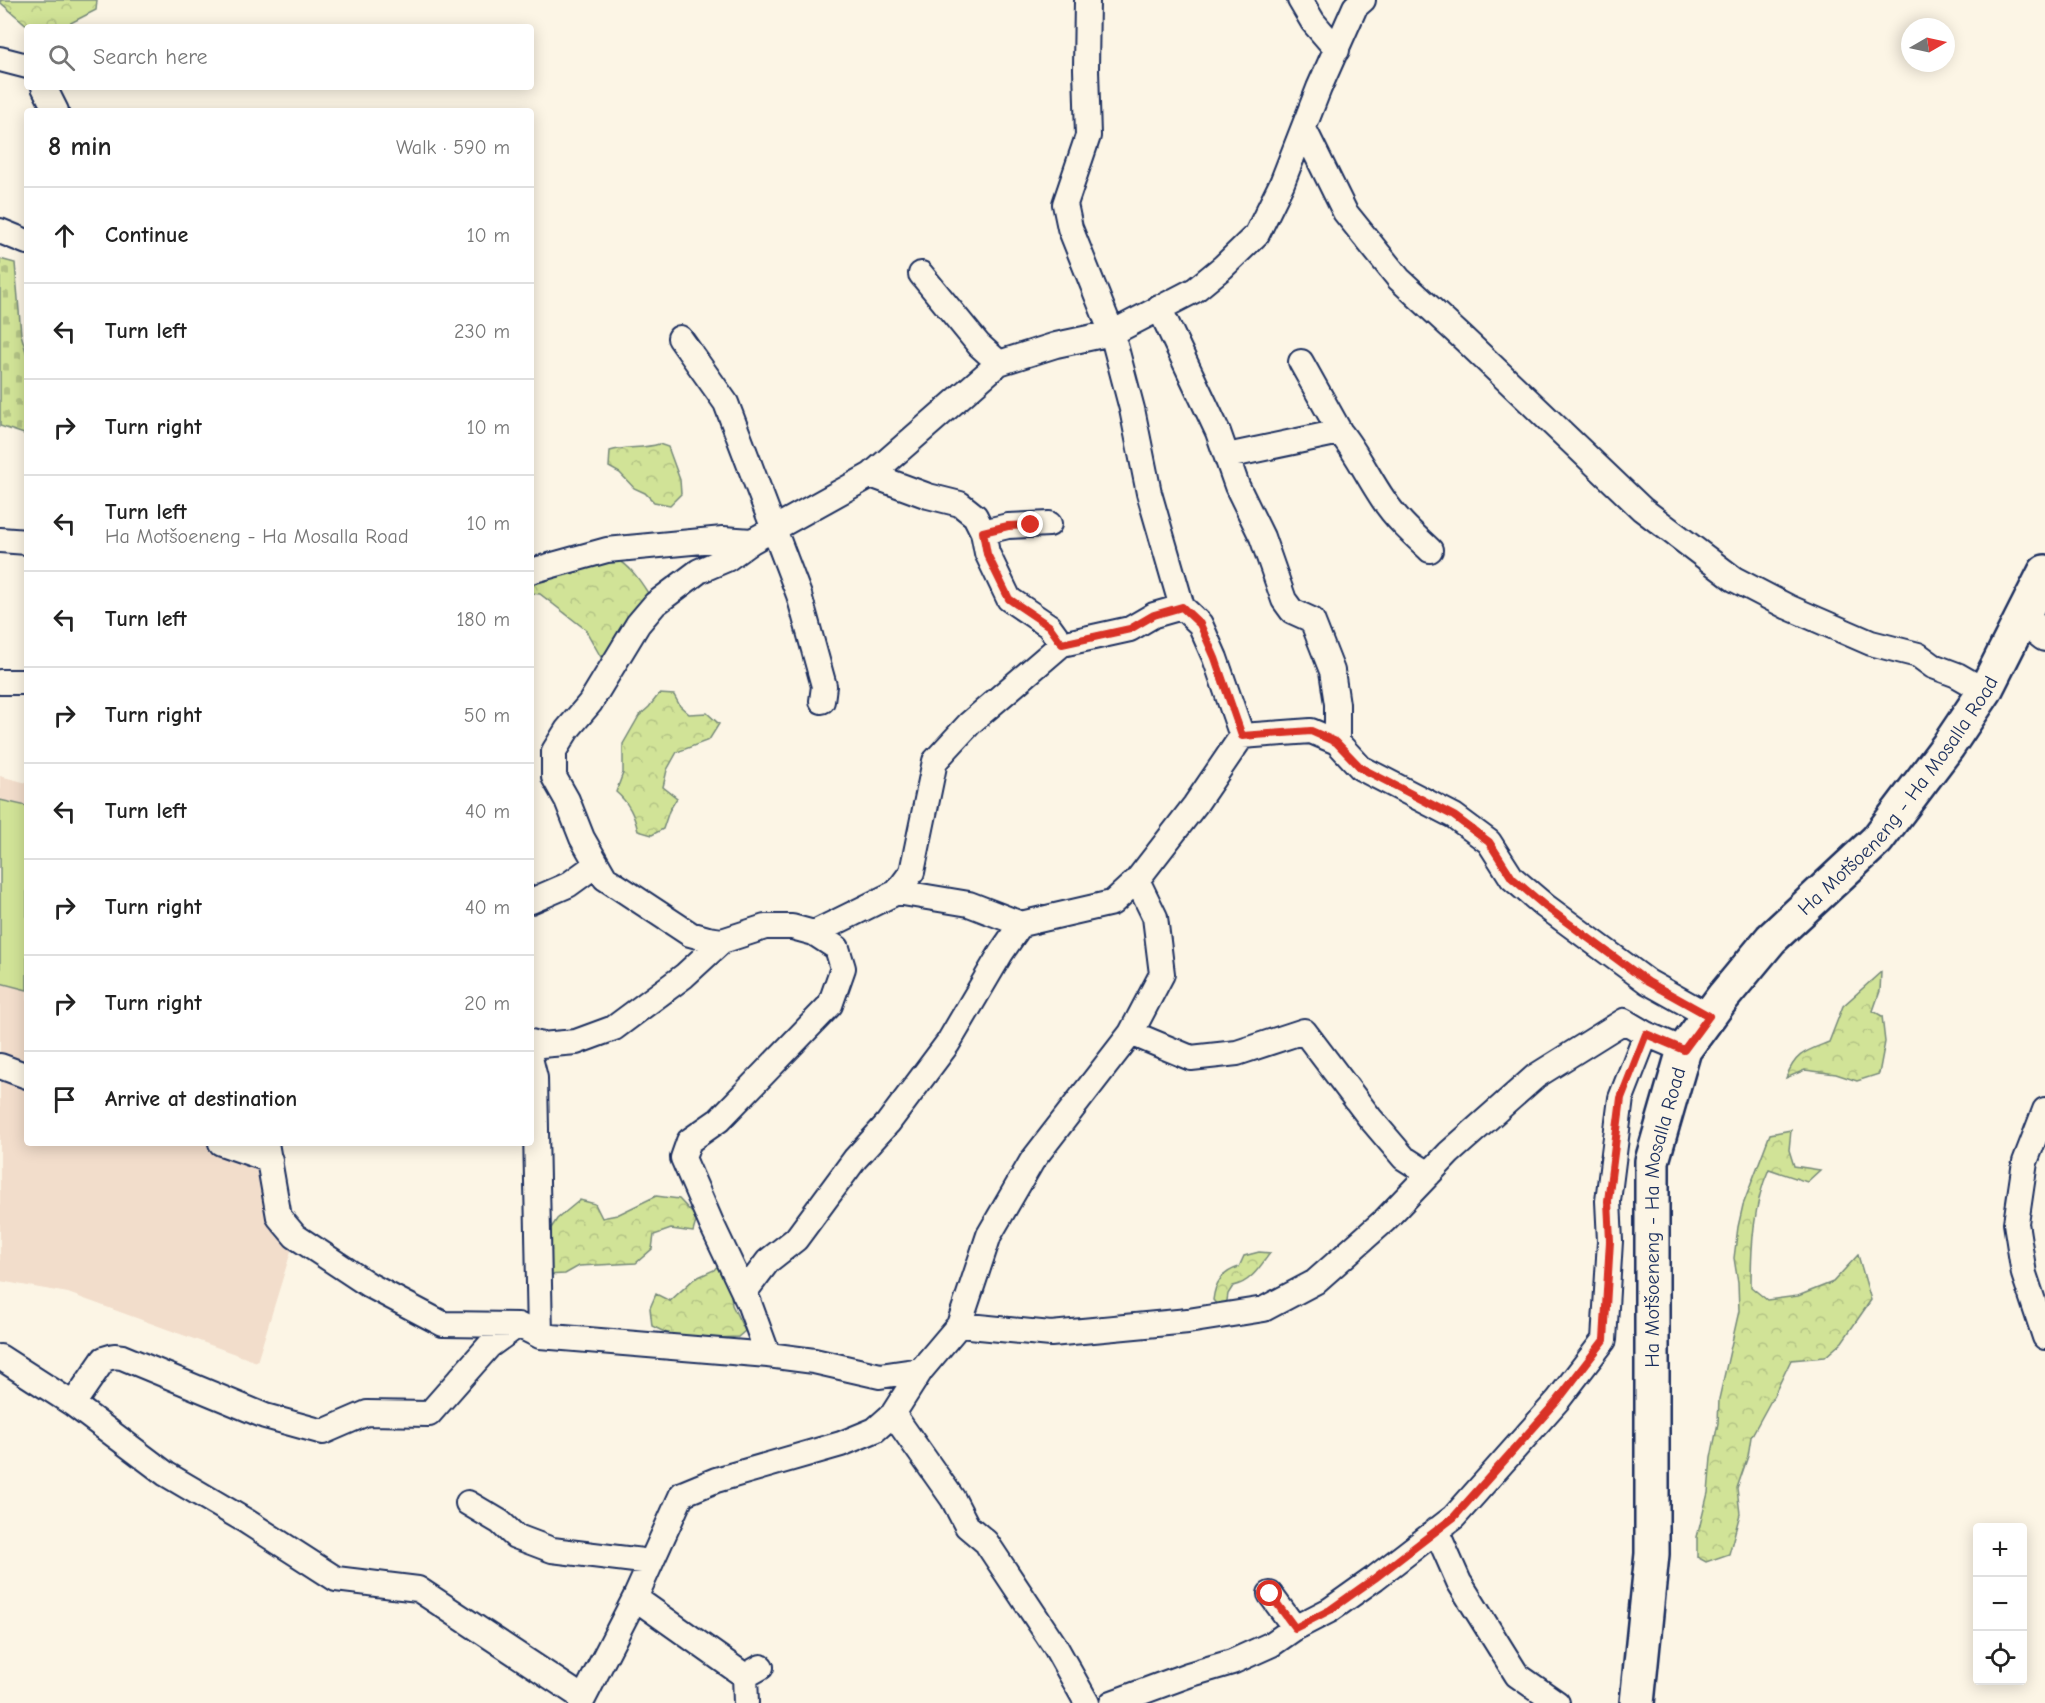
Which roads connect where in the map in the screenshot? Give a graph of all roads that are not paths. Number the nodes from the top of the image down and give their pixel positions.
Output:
1 (1087, 0) edge
2 (1300, 0) edge
3 (1363, 0) edge
4 (1337, 50) junction
5 (0, 59) edge
6 (24, 65) edge
7 (46, 90) edge
8 (54, 108) edge
9 (1304, 129) junction
10 (0, 231) edge
11 (24, 241) edge
12 (921, 274) dead end
13 (1159, 307) junction
14 (1112, 333) junction
15 (680, 338) dead end
16 (1301, 362) dead end
17 (999, 363) junction
18 (1340, 432) junction
19 (1227, 456) junction
20 (871, 475) junction
21 (1048, 524) dead end
22 (774, 529) junction
23 (983, 532) junction
24 (0, 540) edge
25 (752, 541) junction
26 (24, 542) edge
27 (1430, 550) dead end
28 (534, 570) edge
29 (2045, 572) edge
30 (1182, 607) junction
31 (2033, 627) edge
32 (1062, 644) junction
33 (0, 682) edge
34 (24, 682) edge
35 (1985, 691) junction
36 (822, 701) dead end
37 (1242, 736) junction
38 (1336, 742) junction
39 (597, 864) junction
40 (1137, 880) junction
41 (897, 892) junction
42 (534, 900) edge
43 (1021, 924) junction
44 (814, 933) junction
45 (722, 941) junction
46 (1709, 1016) junction
47 (1131, 1033) junction
48 (1646, 1034) junction
49 (534, 1043) edge
50 (1684, 1050) junction
51 (0, 1066) edge
52 (534, 1072) edge
53 (24, 1075) edge
54 (2045, 1110) edge
55 (239, 1146) edge
56 (268, 1151) edge
57 (1429, 1174) junction
58 (744, 1293) junction
59 (518, 1324) junction
60 (959, 1325) junction
61 (540, 1336) junction
62 (2045, 1337) edge
63 (768, 1355) junction
64 (0, 1357) edge
65 (921, 1370) junction
66 (73, 1404) junction
67 (893, 1414) junction
68 (468, 1503) dead end
69 (1436, 1530) junction
70 (651, 1562) junction
71 (1270, 1594) dead end
72 (635, 1598) junction
73 (1295, 1628) junction
74 (582, 1701) edge
75 (747, 1703) edge
76 (1087, 1703) edge
77 (1112, 1703) edge
78 (1557, 1703) edge
79 (1637, 1703) edge

1 - 14 street
2 - 4 street
3 - 4 street
4 - 9 street
5 - 6 street
7 - 8 street
9 - 13 street
9 - 35 street
10 - 11 street
12 - 17 street
13 - 14 street
13 - 19 street
14 - 17 street
14 - 30 street
15 - 22 street
16 - 18 street
17 - 20 street
18 - 19 street
18 - 27 street
19 - 38 street
20 - 22 street
20 - 23 street
21 - 23 street
22 - 25 street
22 - 36 street
23 - 32 street
24 - 26 street
25 - 28 street
25 - 39 street
29 - 31 main road, Ha Motšoeneng - Ha Mosalla Road
30 - 32 street
30 - 37 street
31 - 35 main road, Ha Motšoeneng - Ha Mosalla Road
32 - 41 street
33 - 34 street
35 - 46 main road, Ha Motšoeneng - Ha Mosalla Road
37 - 38 street
37 - 40 street
38 - 46 street
39 - 42 street
39 - 45 street
40 - 43 street
40 - 47 street
41 - 43 street
41 - 44 street
43 - 58 street
44 - 45 street
44 - 58 street
45 - 49 street
46 - 50 main road, Ha Motšoeneng - Ha Mosalla Road
47 - 57 street
47 - 60 street
48 - 50 street
48 - 57 street
48 - 69 street
50 - 79 main road, Ha Motšoeneng - Ha Mosalla Road
51 - 53 street
52 - 61 street
54 - 62 street
55 - 56 street
56 - 59 street
57 - 60 street
58 - 63 street
59 - 61 street
59 - 66 street
60 - 65 street
61 - 63 street
63 - 65 street
64 - 66 street
65 - 67 street
66 - 74 street
67 - 70 street
67 - 76 street
68 - 70 street
69 - 73 street
69 - 78 street
70 - 72 street
71 - 73 street
72 - 74 street
72 - 75 street
73 - 77 street

